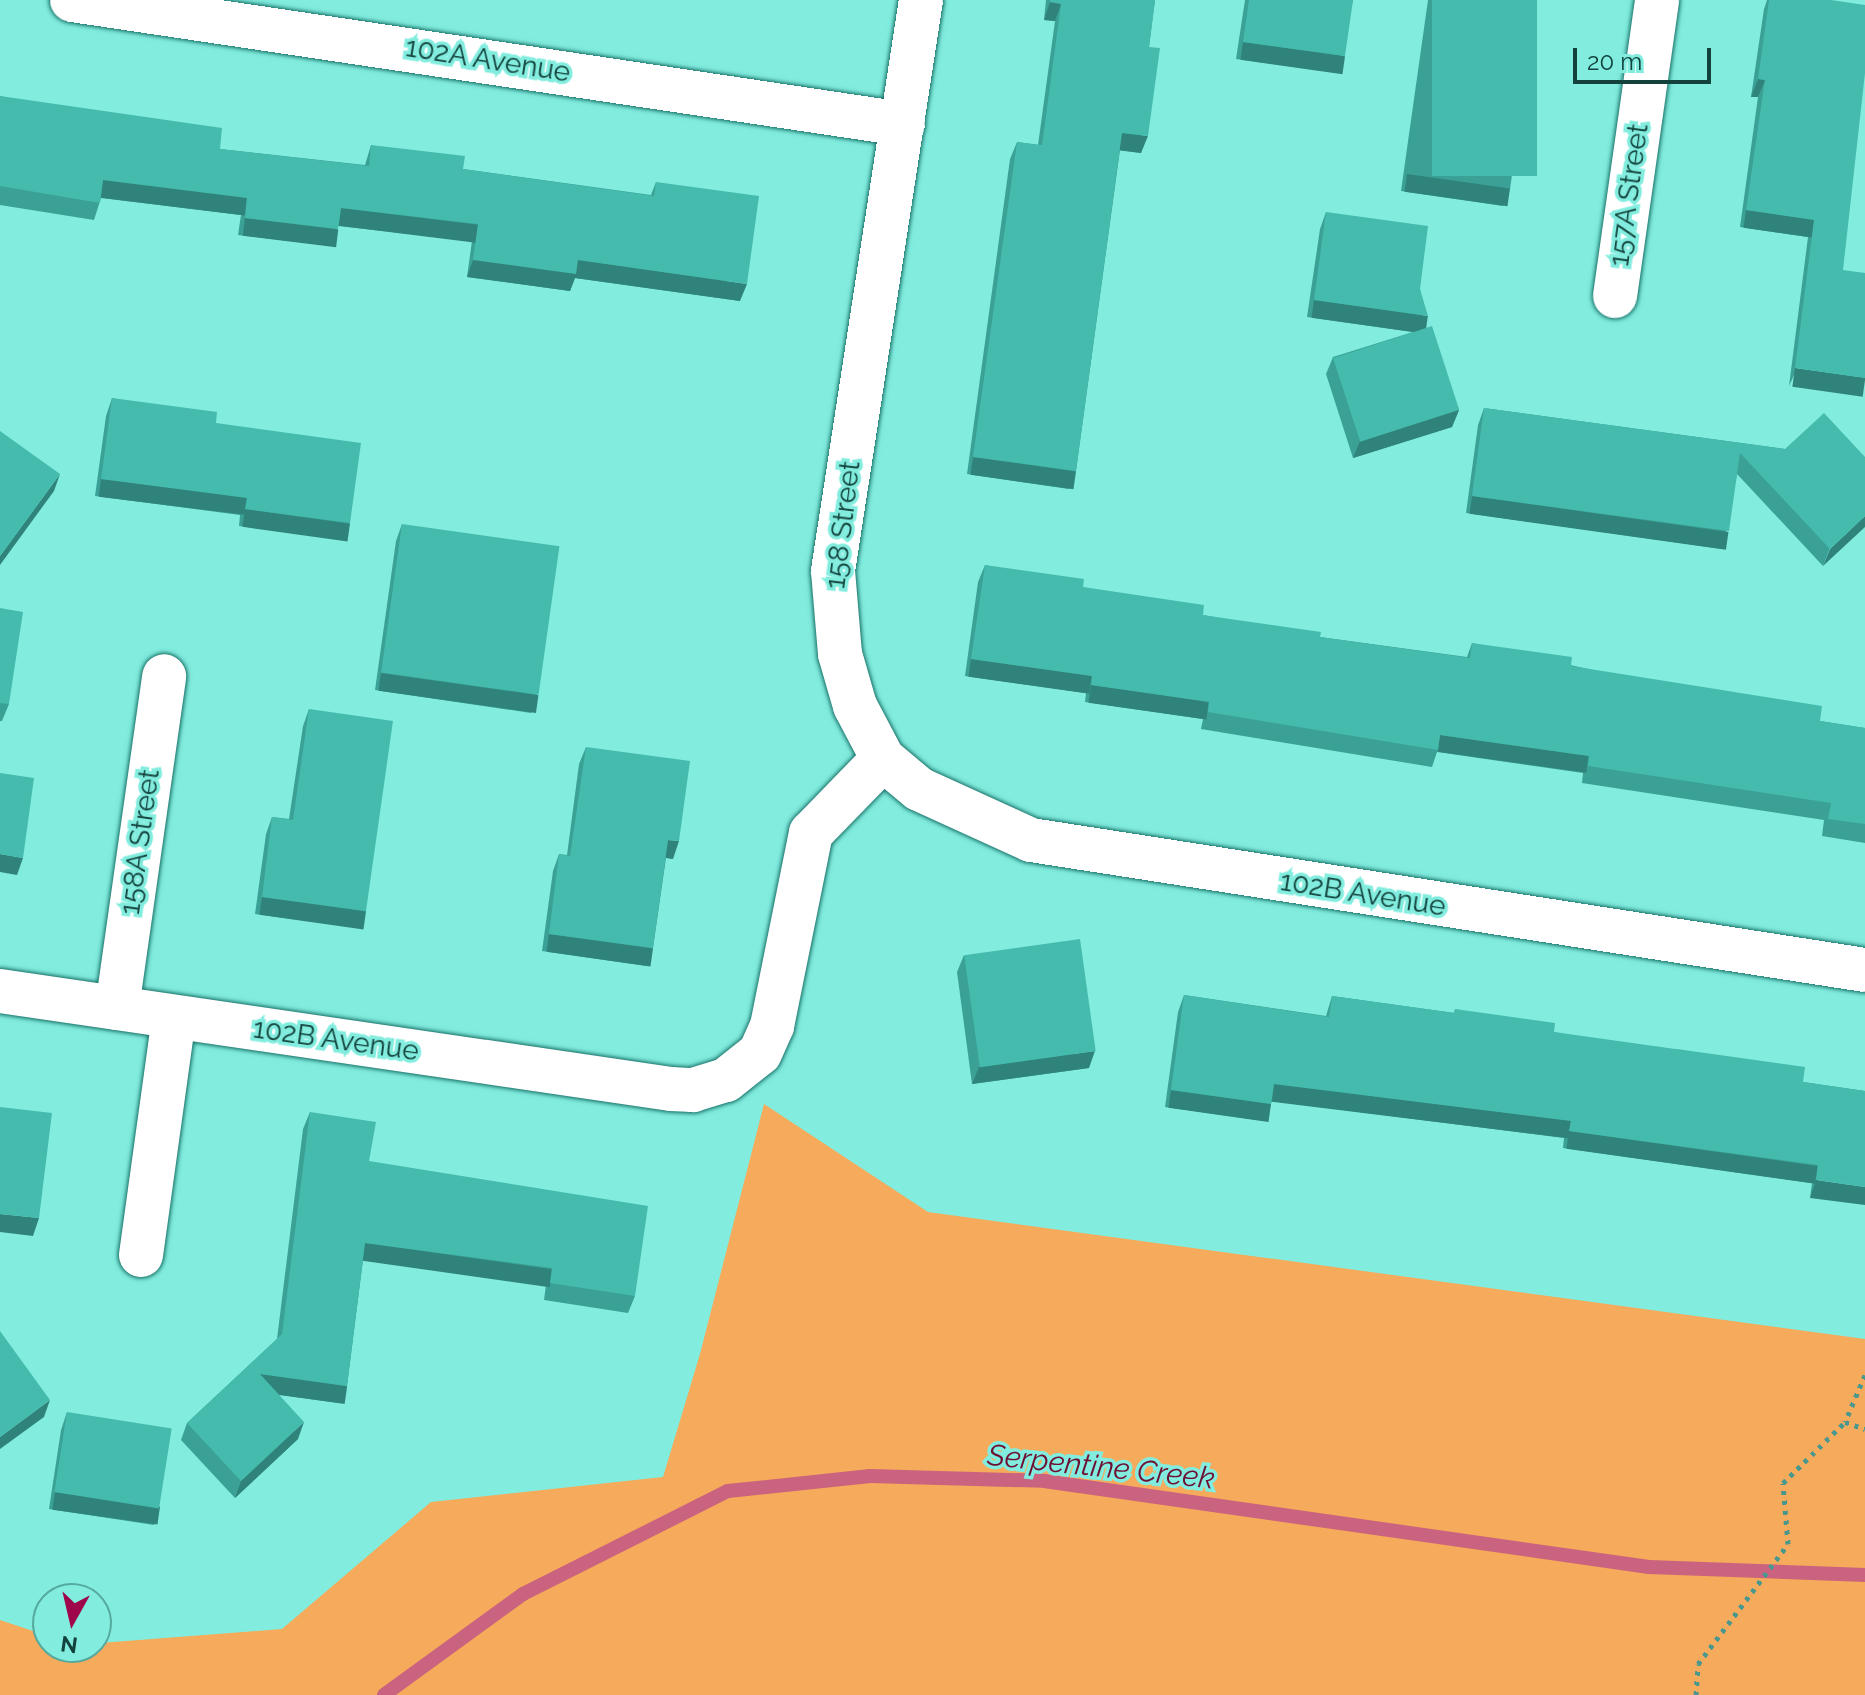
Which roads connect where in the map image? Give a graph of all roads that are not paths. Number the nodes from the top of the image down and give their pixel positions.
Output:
1 (72, 0) edge
2 (921, 0) edge
3 (1657, 0) edge
4 (268, 13) edge
5 (903, 124) junction
6 (1615, 296) dead end
7 (164, 676) dead end
8 (883, 759) junction
9 (1865, 970) edge
10 (0, 991) edge
11 (117, 1008) junction
12 (174, 1017) junction
13 (141, 1255) dead end

1 - 4 street, 102A Avenue
2 - 5 street, 158 Street
3 - 6 street, 157A Street
4 - 5 street, 102A Avenue
5 - 8 street, 158 Street
7 - 11 street, 158A Street
8 - 9 street, 102B Avenue
8 - 12 street, 102B Avenue
10 - 11 street, 102B Avenue
11 - 12 street, 102B Avenue
12 - 13 street

